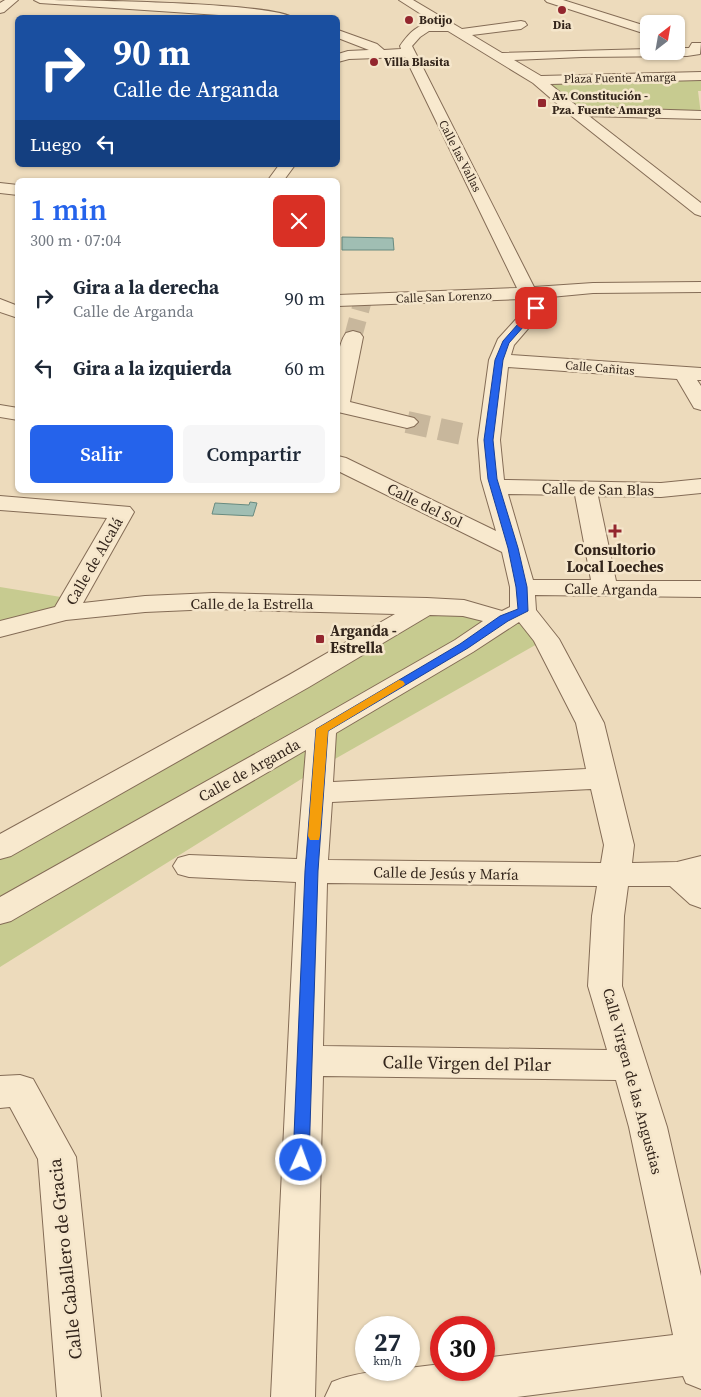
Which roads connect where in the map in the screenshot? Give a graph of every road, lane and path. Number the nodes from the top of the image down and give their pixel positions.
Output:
1 (12, 0) edge
2 (40, 0) edge
3 (405, 0) edge
4 (551, 0) edge
5 (443, 5) dead end
6 (0, 9) edge
7 (270, 15) edge
8 (430, 20) junction
9 (521, 25) dead end
10 (450, 27) junction
11 (640, 28) edge
12 (340, 35) edge
13 (685, 45) edge
14 (408, 49) junction
15 (377, 50) junction
16 (340, 52) edge
17 (698, 52) edge
18 (340, 57) edge
19 (500, 57) junction
20 (701, 76) edge
21 (538, 80) junction
22 (574, 111) junction
23 (701, 115) edge
24 (286, 167) edge
25 (277, 178) edge
26 (0, 188) edge
27 (15, 190) edge
28 (701, 211) edge
29 (701, 288) edge
30 (0, 293) edge
31 (529, 293) junction
32 (15, 294) edge
33 (340, 300) edge
34 (0, 305) edge
35 (15, 312) edge
36 (353, 337) tunnel mouth
37 (499, 360) junction
38 (693, 374) edge
39 (340, 401) edge
40 (701, 404) edge
41 (340, 406) edge
42 (0, 411) edge
43 (15, 414) edge
44 (407, 422) tunnel mouth
45 (466, 435) tunnel mouth
46 (489, 440) junction
47 (340, 464) edge
48 (701, 486) edge
49 (494, 487) junction
50 (585, 490) junction
51 (0, 503) edge
52 (513, 548) junction
53 (605, 589) junction
54 (701, 589) edge
55 (516, 605) junction
56 (427, 606) junction
57 (65, 612) junction
58 (0, 629) edge
59 (322, 729) junction
60 (603, 778) junction
61 (317, 793) junction
62 (0, 848) edge
63 (189, 866) dead end
64 (312, 871) junction
65 (689, 871) edge
66 (615, 876) junction
67 (701, 896) edge
68 (0, 912) edge
69 (305, 1061) junction
70 (629, 1065) junction
71 (0, 1092) edge
72 (698, 1337) edge
73 (79, 1397) edge
74 (293, 1397) edge
75 (346, 1397) edge

1 - 6 street
2 - 7 street
3 - 8 street
4 - 11 street
5 - 8 street
8 - 10 street
8 - 14 street
9 - 10 street
10 - 19 street
12 - 15 street
13 - 17 street
14 - 15 street
14 - 31 street, Calle las Vallas
15 - 16 street
15 - 18 street
17 - 19 street
19 - 21 street
20 - 21 street, Plaza Fuente Amarga
21 - 22 street
22 - 23 street
22 - 28 street
24 - 25 street
26 - 27 street
29 - 31 street, Calle San Lorenzo
30 - 32 street
31 - 33 street, Calle San Lorenzo
31 - 37 street, Calle Virgen de las Angustias
34 - 35 street
36 - 39 street
37 - 38 street, Calle Cañitas
37 - 46 street, Calle Virgen de las Angustias
38 - 40 street
41 - 44 street
42 - 43 street
45 - 46 street
46 - 49 street, Calle Virgen de las Angustias
47 - 52 street, Calle del Sol
48 - 50 street, Calle de San Blas
49 - 50 street, Calle de San Blas
49 - 52 street, Calle Virgen de las Angustias
50 - 53 street
51 - 57 street, Calle de Alcalá
52 - 55 street, Calle Virgen de las Angustias
53 - 54 street, Calle Arganda
53 - 55 street, Calle Arganda
55 - 56 street, Calle de la Estrella
55 - 59 street, Calle de Arganda
55 - 60 street, Calle Virgen de las Angustias
56 - 57 street, Calle de la Estrella
56 - 62 street
57 - 58 street, Calle de la Estrella
59 - 61 street
59 - 68 street, Calle de Arganda
60 - 61 street
60 - 66 street, Calle Virgen de las Angustias
61 - 64 street
63 - 64 street, Calle de Jesús y María
64 - 66 street, Calle de Jesús y María
64 - 69 street
65 - 66 street, Calle de Jesús y María
65 - 67 street
66 - 70 street, Calle Virgen de las Angustias
69 - 70 street, Calle Virgen del Pilar
69 - 74 street
70 - 72 street, Calle Virgen de las Angustias
71 - 73 street, Calle Caballero de Gracia
72 - 75 street

